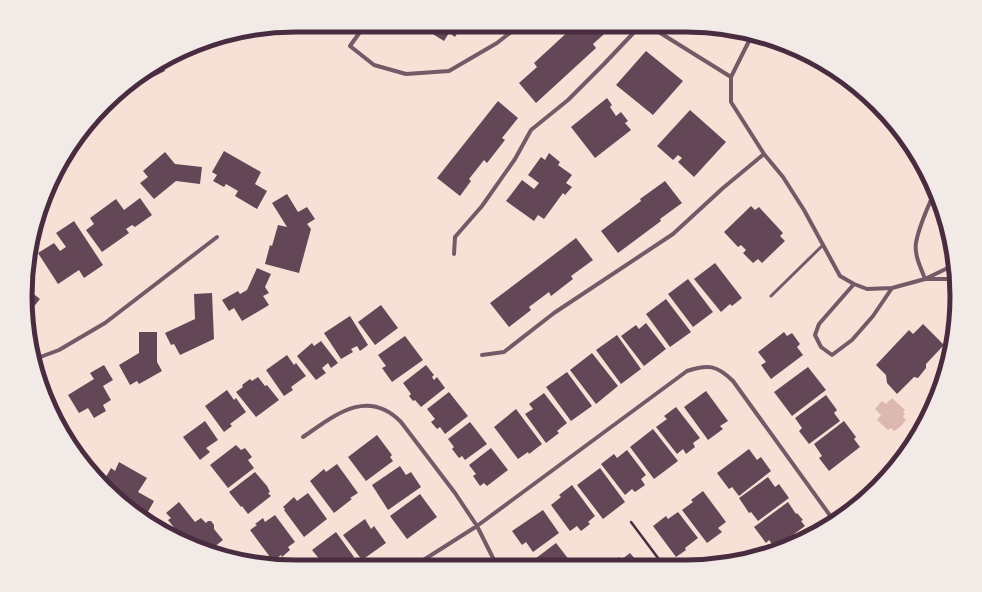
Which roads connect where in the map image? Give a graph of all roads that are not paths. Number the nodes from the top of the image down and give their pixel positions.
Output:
1 (360, 32) edge
2 (511, 32) edge
3 (634, 32) edge
4 (659, 32) edge
5 (750, 40) edge
6 (731, 77) junction
7 (764, 154) junction
8 (932, 199) edge
9 (217, 237) dead end
10 (823, 245) junction
11 (454, 254) dead end
12 (948, 268) edge
13 (925, 279) junction
14 (949, 279) edge
15 (854, 284) junction
16 (892, 288) junction
17 (771, 296) dead end
18 (482, 355) dead end
19 (39, 357) edge
20 (303, 437) dead end
21 (831, 517) edge
22 (477, 526) junction
23 (423, 560) edge
24 (494, 560) edge

1 - 2 street
3 - 11 street
4 - 6 street
5 - 6 street
6 - 7 street
7 - 10 street
7 - 18 street
8 - 13 street
9 - 19 street
10 - 15 street
10 - 17 lane
12 - 13 street
13 - 14 street
13 - 16 street
15 - 16 street
15 - 16 street
20 - 22 street
21 - 22 street
22 - 23 street
22 - 24 street

